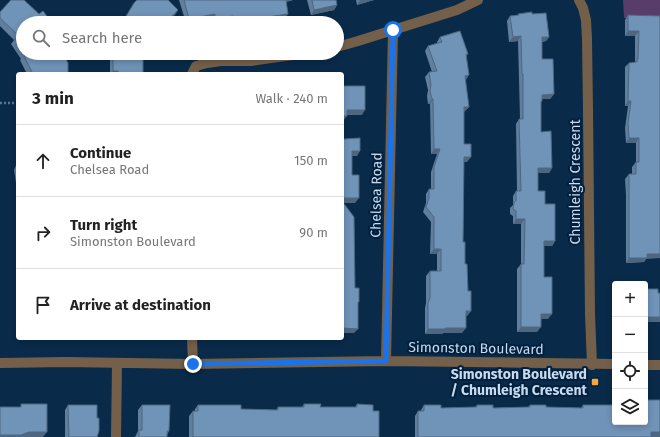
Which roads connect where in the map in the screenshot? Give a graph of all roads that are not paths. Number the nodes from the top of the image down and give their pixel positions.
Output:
1 (478, 0) edge
2 (579, 0) edge
3 (393, 30) junction
4 (344, 45) edge
5 (258, 60) edge
6 (193, 72) edge
7 (192, 340) edge
8 (386, 361) junction
9 (0, 363) edge
10 (117, 363) junction
11 (193, 364) junction
12 (612, 364) edge
13 (592, 365) junction
14 (648, 365) edge
15 (660, 365) edge
16 (116, 437) edge

1 - 3 street
2 - 13 street, Chumleigh Crescent
3 - 4 street
3 - 8 street, Chelsea Road
5 - 6 street
7 - 11 street
8 - 11 street, Simonston Boulevard
8 - 13 street, Simonston Boulevard
9 - 10 street, Simonston Boulevard
10 - 11 street, Simonston Boulevard
10 - 16 street
12 - 13 street, Simonston Boulevard
14 - 15 street

